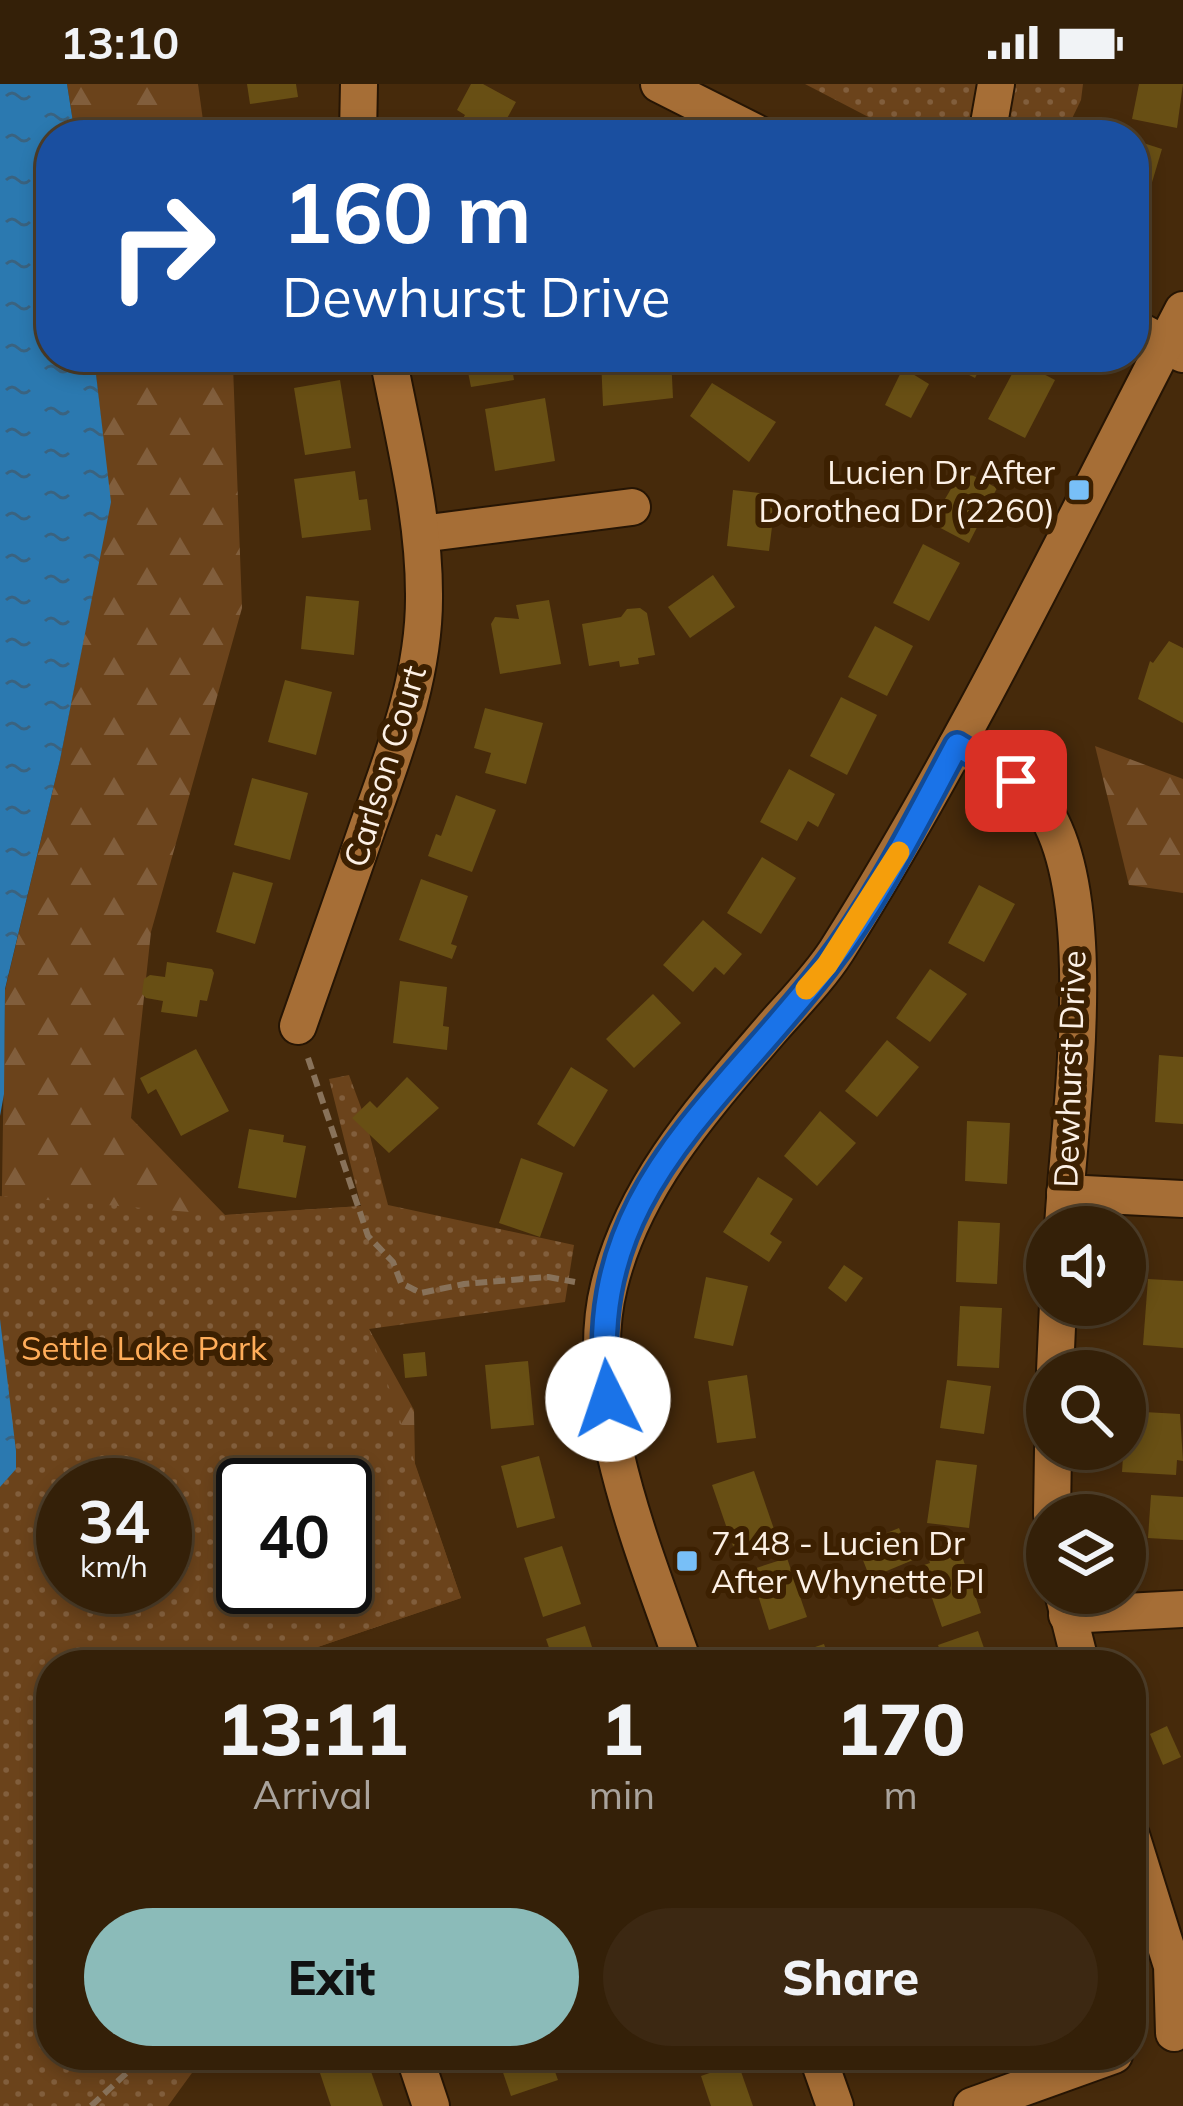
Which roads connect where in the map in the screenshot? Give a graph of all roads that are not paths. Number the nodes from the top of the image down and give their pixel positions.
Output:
1 (359, 84) edge
2 (659, 84) edge
3 (996, 84) edge
4 (358, 120) edge
5 (730, 120) edge
6 (990, 120) edge
7 (1183, 310) edge
8 (1161, 342) edge
9 (391, 372) edge
10 (1146, 372) edge
11 (632, 507) dead end
12 (421, 534) junction
13 (957, 745) junction
14 (298, 1026) road end
15 (1183, 1199) edge
16 (1064, 1206) edge
17 (1107, 1206) edge
18 (1146, 1608) edge
19 (1183, 1610) edge
20 (1068, 1614) edge
21 (679, 1650) edge
22 (1077, 1650) edge
23 (1146, 1883) edge
24 (1179, 2034) edge
25 (1146, 2044) edge
26 (418, 2070) edge
27 (823, 2070) edge
28 (1072, 2070) edge
29 (431, 2106) edge
30 (835, 2106) edge
31 (972, 2106) edge

1 - 4 street
2 - 5 street
3 - 6 street
7 - 8 street
9 - 12 street, Carlson Court
10 - 13 street
11 - 12 street
12 - 14 street, Carlson Court
13 - 16 street, Dewhurst Drive
13 - 21 street
15 - 17 street
18 - 19 street
20 - 22 street
23 - 24 street
24 - 25 street
26 - 29 street
27 - 30 street
28 - 31 street

